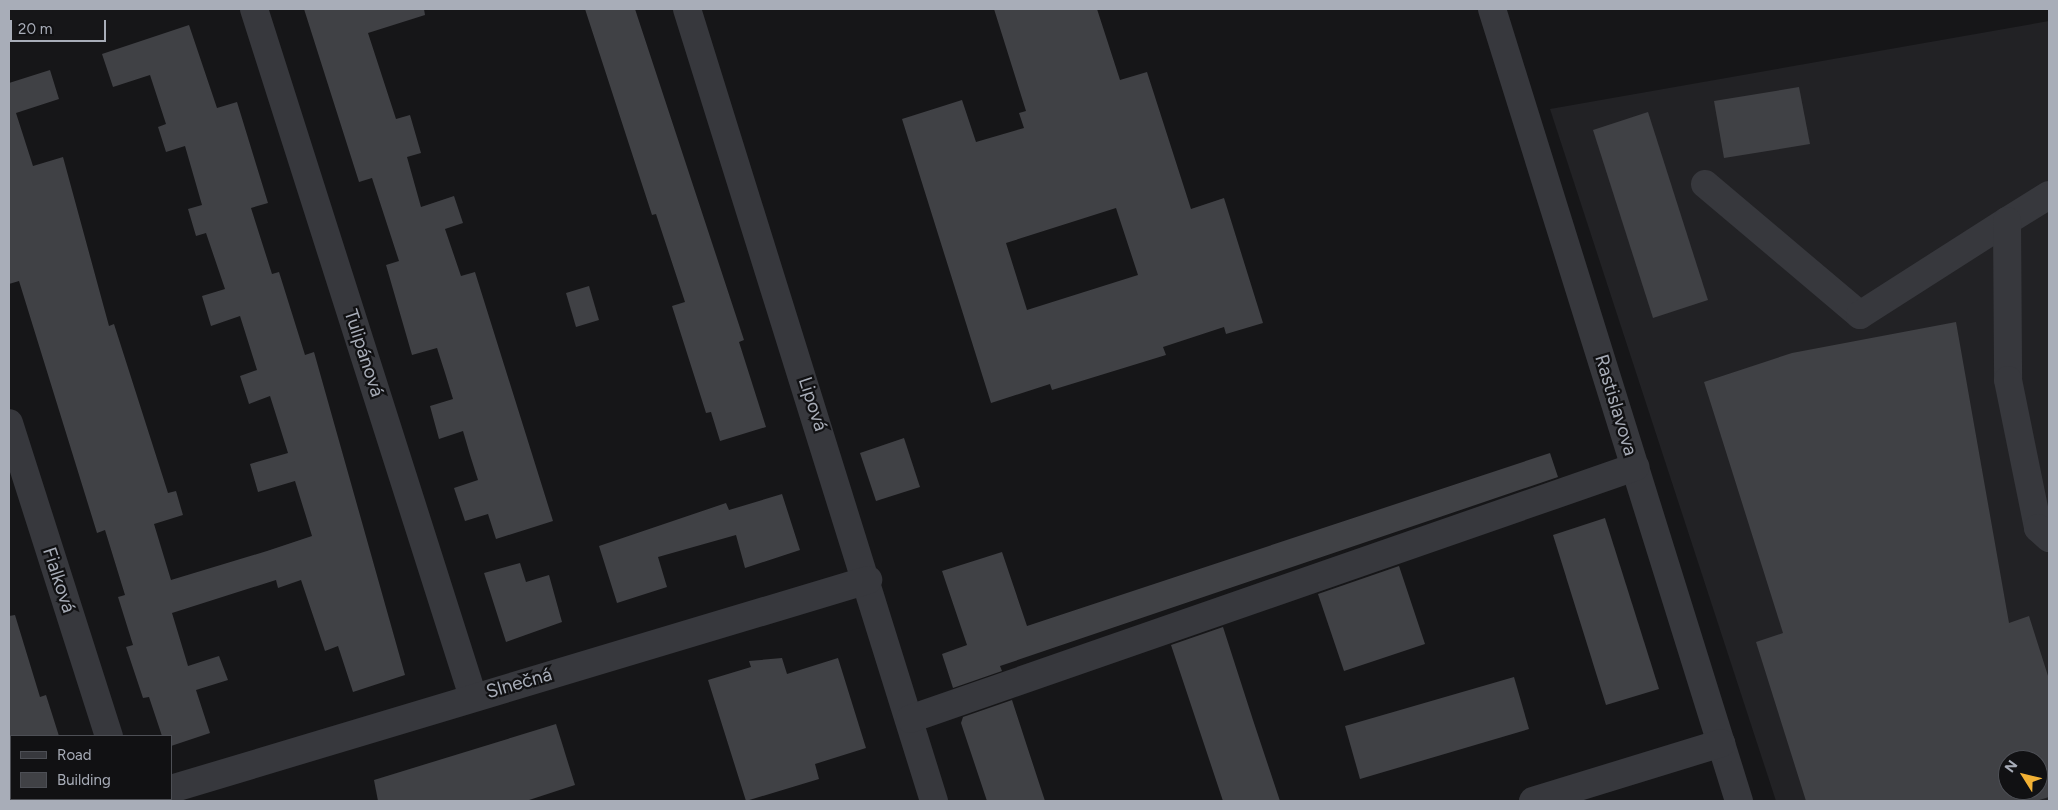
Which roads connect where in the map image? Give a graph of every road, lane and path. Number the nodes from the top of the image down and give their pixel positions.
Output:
1 (254, 9) edge
2 (687, 9) edge
3 (1492, 9) edge
4 (1705, 184) dead end
5 (2049, 195) edge
6 (2007, 221) junction
7 (9, 423) edge
8 (1635, 467) junction
9 (2049, 538) edge
10 (868, 580) junction
11 (473, 697) junction
12 (910, 719) junction
13 (109, 735) edge
14 (1721, 743) junction
15 (172, 789) edge
16 (934, 801) edge
17 (1533, 801) edge
18 (1739, 801) edge

1 - 11 street, Tulipánová
2 - 10 street, Lipová
3 - 8 street, Rastislavova
4 - 6 street
5 - 6 street
6 - 9 street
7 - 13 street, Fialková
8 - 12 street
8 - 14 street, Rastislavova
10 - 11 street, Slnečná
10 - 12 street, Lipová
11 - 15 street, Slnečná
12 - 16 street, Lipová
14 - 17 street
14 - 18 street, Rastislavova

